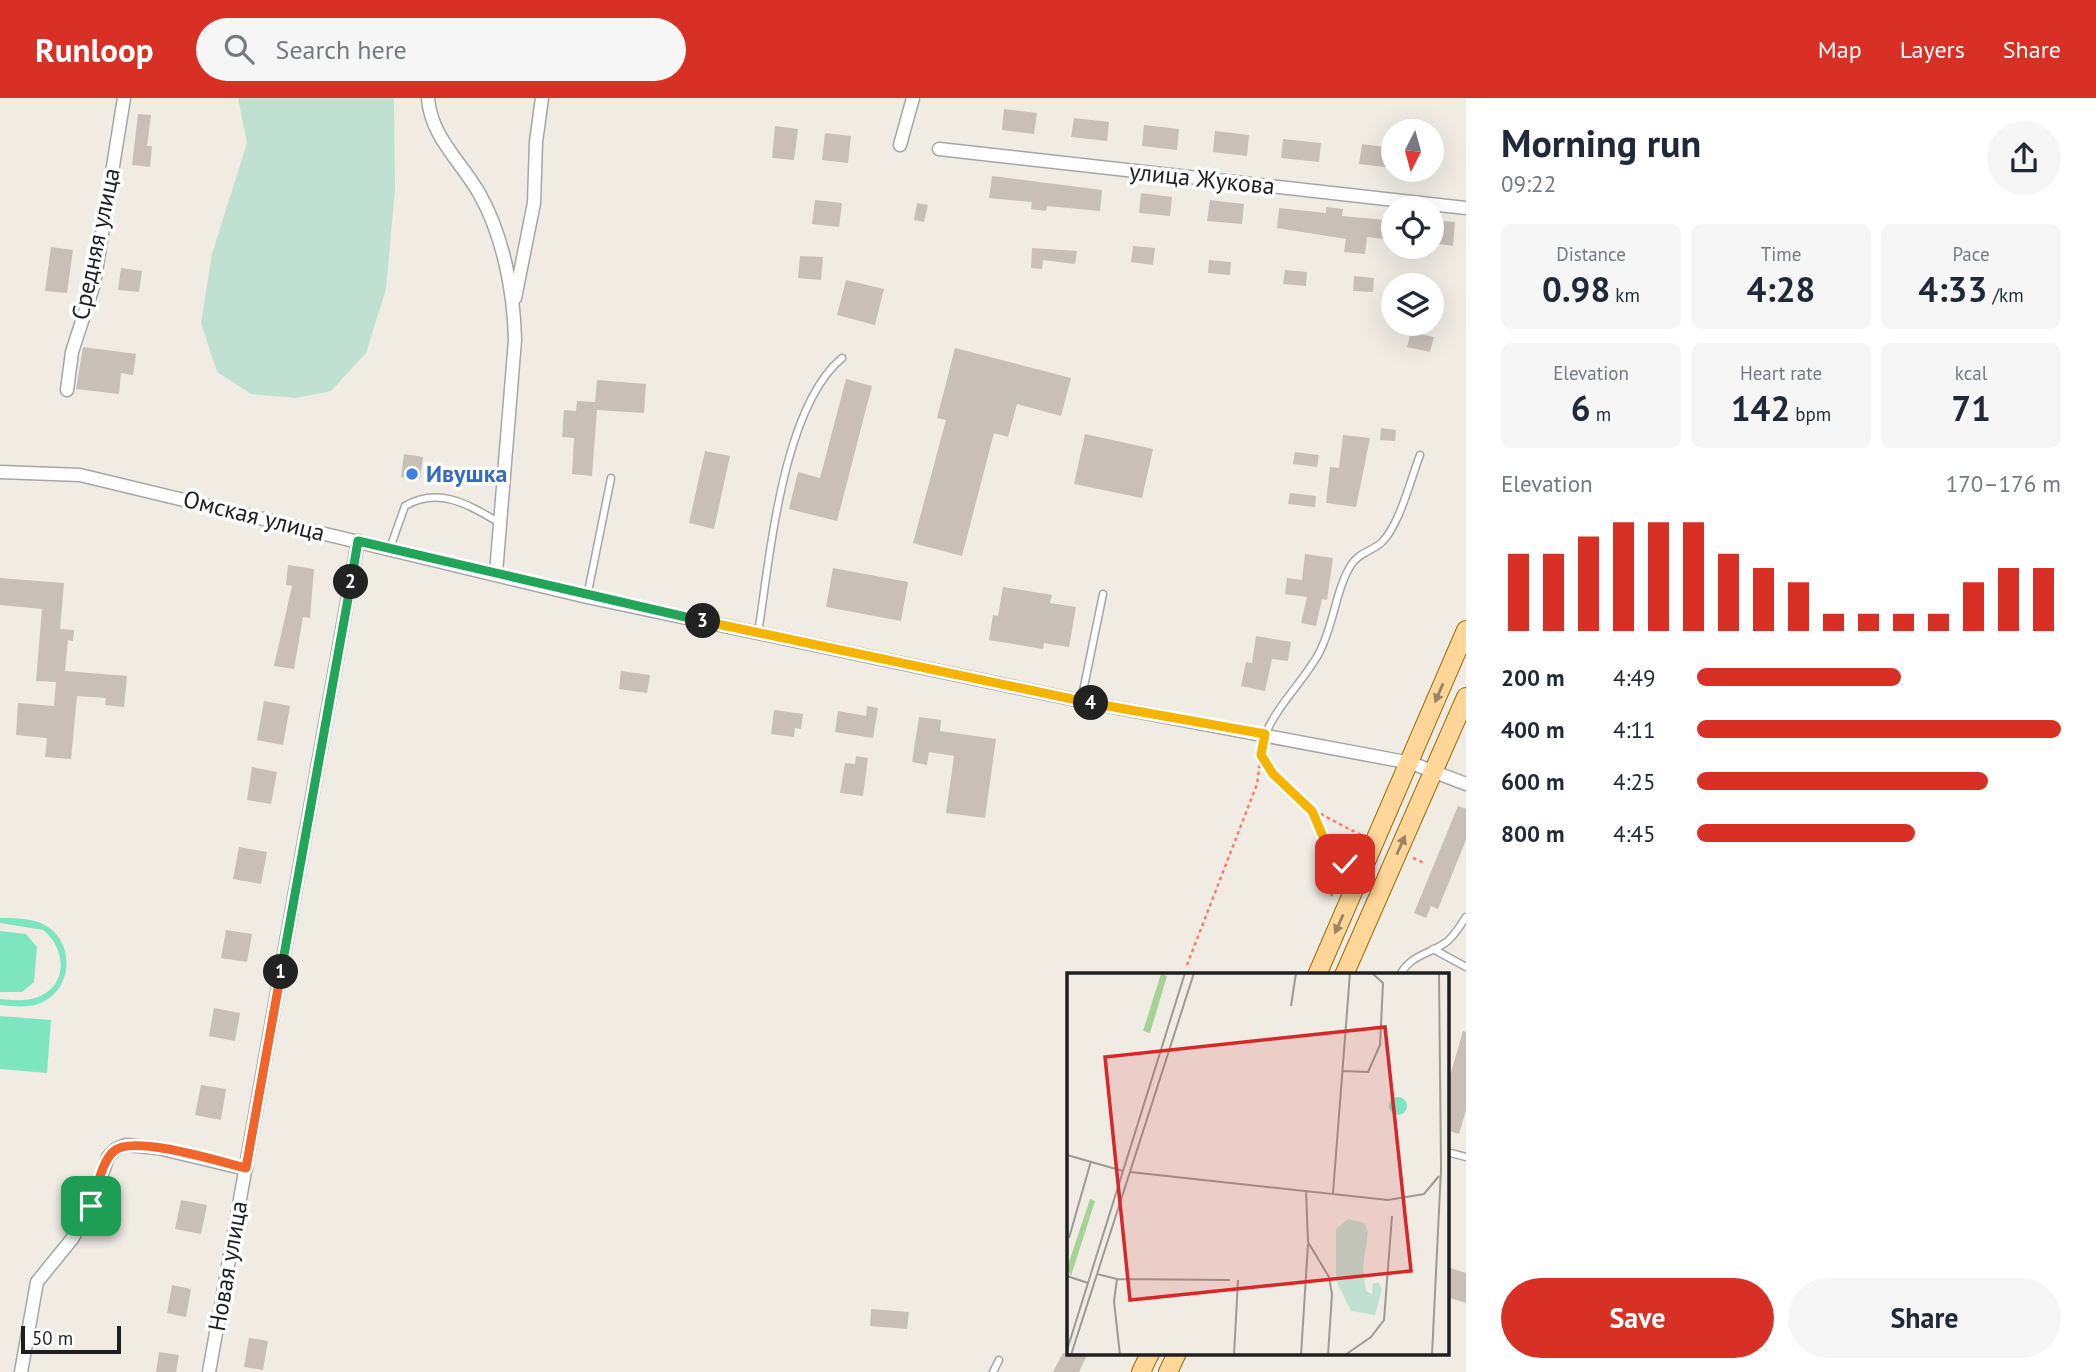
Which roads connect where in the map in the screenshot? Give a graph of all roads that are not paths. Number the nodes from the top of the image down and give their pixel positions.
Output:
1 (124, 98) edge
2 (428, 98) edge
3 (542, 98) edge
4 (913, 98) edge
5 (900, 145) dead end
6 (939, 149) dead end
7 (1466, 208) edge
8 (514, 302) junction
9 (842, 359) dead end
10 (67, 390) dead end
11 (1420, 455) dead end
12 (0, 472) edge
13 (611, 478) dead end
14 (500, 524) junction
15 (358, 541) junction
16 (390, 548) junction
17 (496, 573) junction
18 (1103, 594) dead end
19 (587, 597) junction
20 (1466, 630) edge
21 (758, 633) junction
22 (1466, 697) edge
23 (1081, 701) junction
24 (1265, 734) junction
25 (1411, 762) junction
26 (1434, 770) junction
27 (1466, 784) edge
28 (1466, 917) edge
29 (1433, 949) junction
30 (1466, 967) edge
31 (1318, 973) edge
32 (1345, 973) edge
33 (1401, 973) edge
34 (1448, 1152) edge
35 (1466, 1157) edge
36 (246, 1168) junction
37 (1150, 1354) edge
38 (1177, 1354) edge
39 (999, 1360) dead end
40 (20, 1372) edge
41 (209, 1372) edge
42 (993, 1372) edge
43 (1142, 1372) edge
44 (1168, 1372) edge

1 - 10 street, Средняя улица
2 - 8 street
3 - 8 street
4 - 5 street
6 - 7 street, улица Жукова
8 - 14 street
9 - 21 lane
11 - 24 lane
12 - 15 street, Омская улица
13 - 19 lane
14 - 16 lane
14 - 17 street
15 - 16 street, Омская улица
15 - 36 street, Новая улица
16 - 17 street, Омская улица
17 - 19 street, Омская улица
18 - 23 lane
19 - 21 street, Омская улица
20 -> 25 main road
21 - 23 street, Омская улица
22 - 26 main road
23 - 24 street, Омская улица
24 - 25 street, Омская улица
25 - 26 street, Омская улица
25 -> 31 main road
26 - 27 street, Омская улица
32 -> 26 main road
28 - 29 lane
29 - 30 lane
29 - 33 lane
34 - 35 lane
36 - 40 street
36 - 41 street, Новая улица
37 - 43 main road
38 - 44 main road
39 - 42 lane

